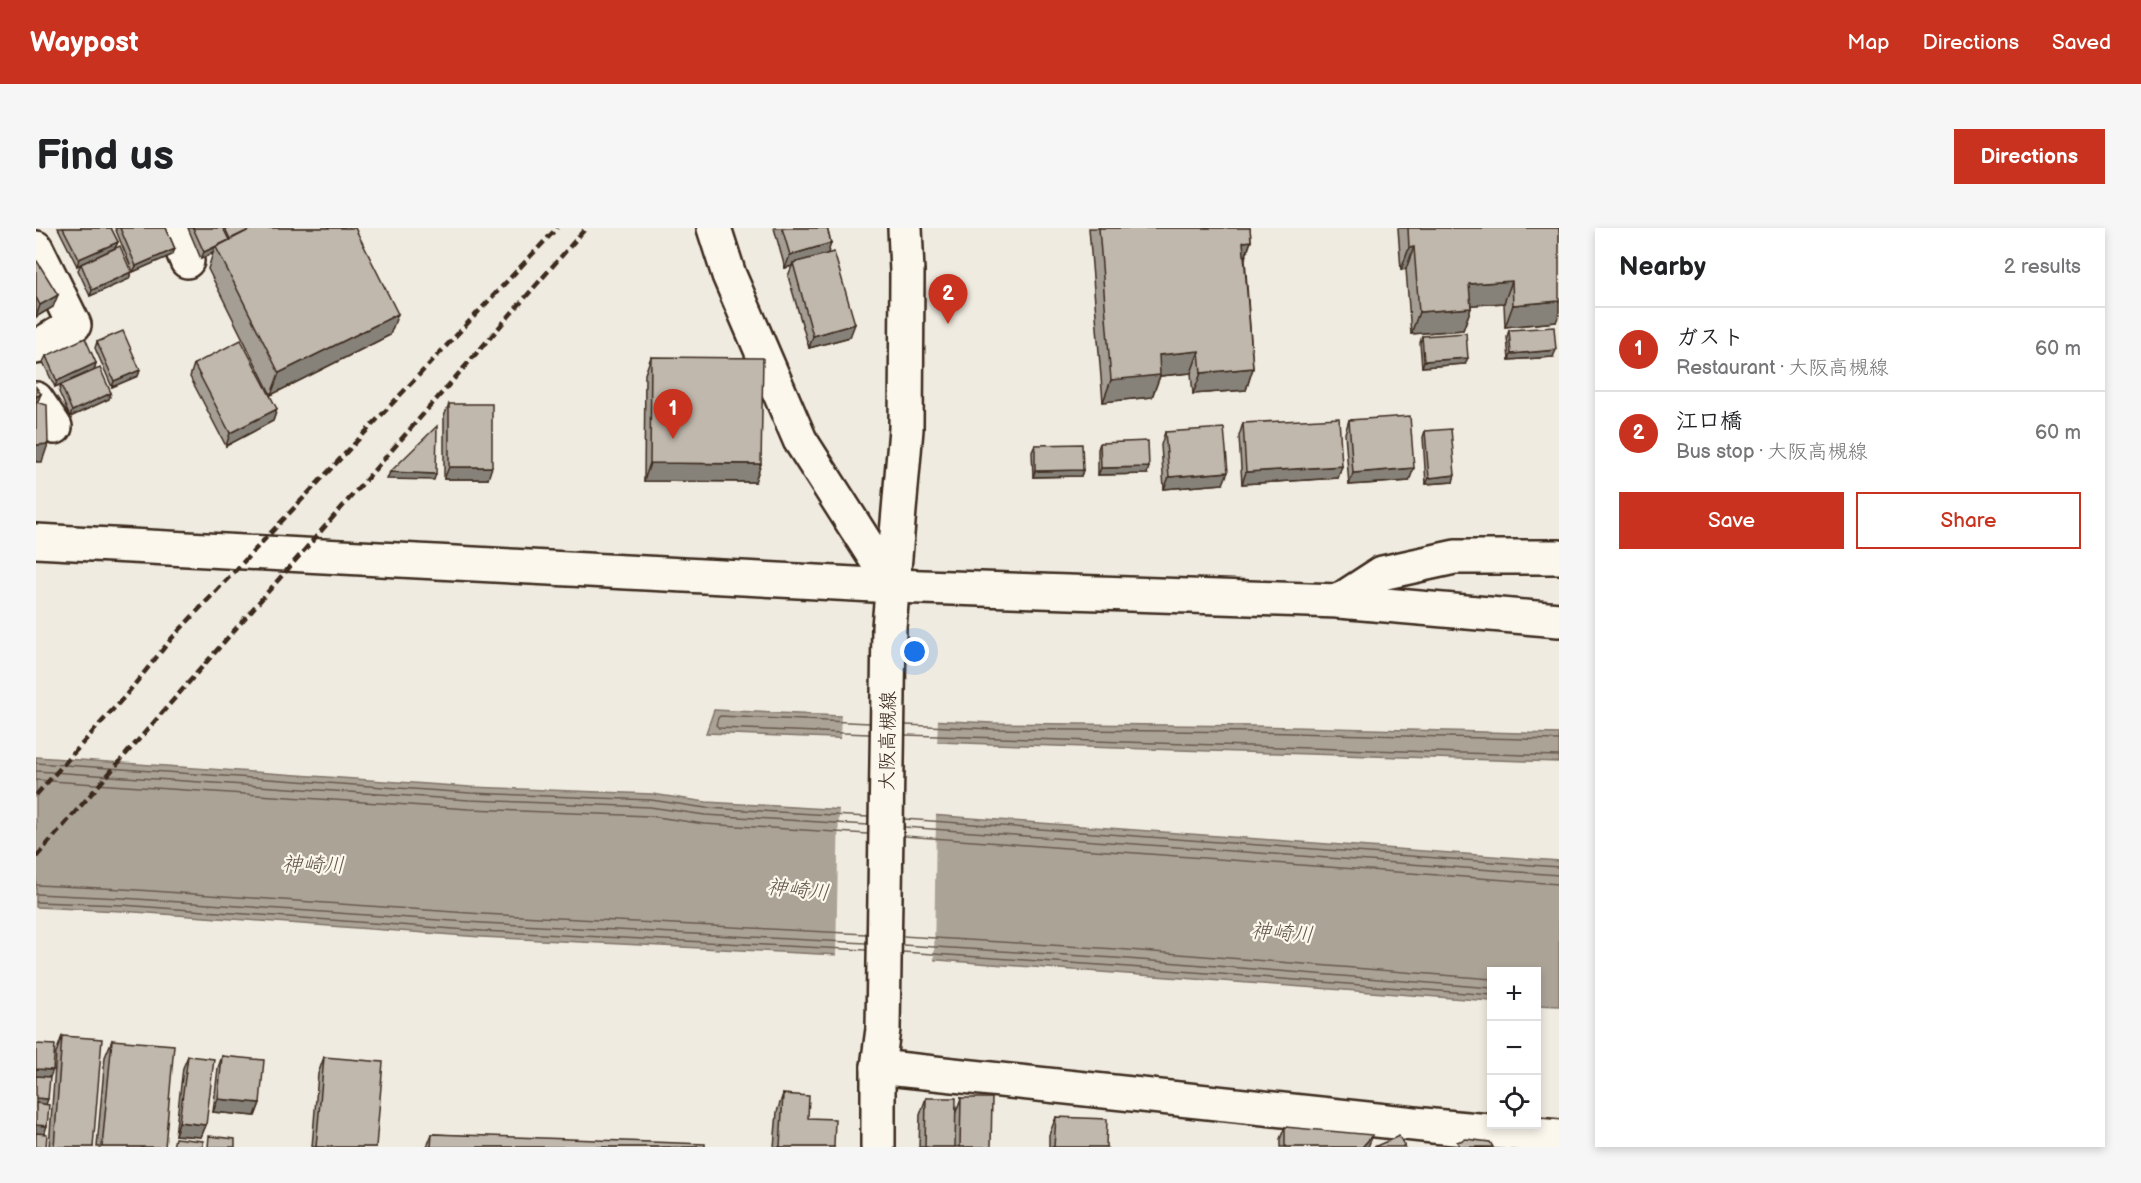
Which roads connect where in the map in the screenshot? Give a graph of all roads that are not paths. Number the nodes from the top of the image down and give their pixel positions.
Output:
1 (173, 228) edge
2 (714, 228) edge
3 (905, 228) edge
4 (36, 248) edge
5 (187, 261) dead end
6 (36, 347) edge
7 (36, 399) edge
8 (55, 428) dead end
9 (36, 541) edge
10 (1559, 557) edge
11 (893, 586) junction
12 (1339, 601) junction
13 (1559, 621) edge
14 (878, 1067) junction
15 (1437, 1137) edge
16 (1559, 1137) edge
17 (878, 1147) edge

1 - 5 street
2 - 11 street
3 - 11 street, 大阪高槻線
4 - 6 street
7 - 8 street
9 - 11 street
10 - 12 street
11 - 12 street
11 - 14 street, 大阪高槻線
12 - 13 street
14 - 15 street
14 - 17 street, 大阪高槻線
15 - 16 street

